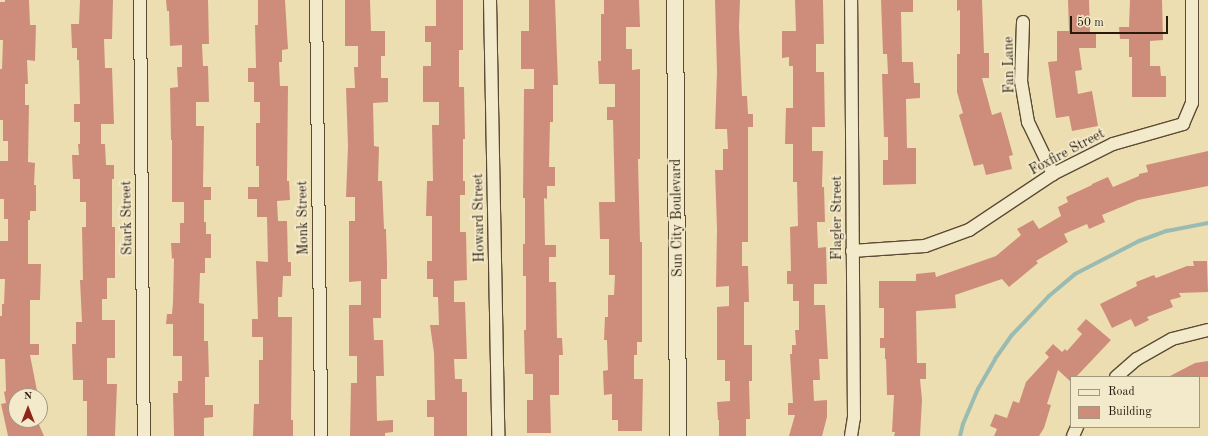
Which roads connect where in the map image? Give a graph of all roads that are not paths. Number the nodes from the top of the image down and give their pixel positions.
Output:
1 (140, 0) edge
2 (316, 0) edge
3 (490, 0) edge
4 (675, 0) edge
5 (851, 0) edge
6 (1192, 0) edge
7 (1023, 22) dead end
8 (1053, 174) junction
9 (852, 251) junction
10 (1208, 330) edge
11 (1117, 376) edge
12 (144, 436) edge
13 (321, 436) edge
14 (498, 436) edge
15 (678, 436) edge
16 (851, 436) edge

1 - 12 street, Stark Street
2 - 13 street, Monk Street
3 - 14 street, Howard Street
4 - 15 street, Sun City Boulevard
5 - 9 street, Flagler Street
6 - 8 street, Foxfire Street
7 - 8 street, Fan Lane
8 - 9 street, Foxfire Street
9 - 16 street, Flagler Street
10 - 11 street

